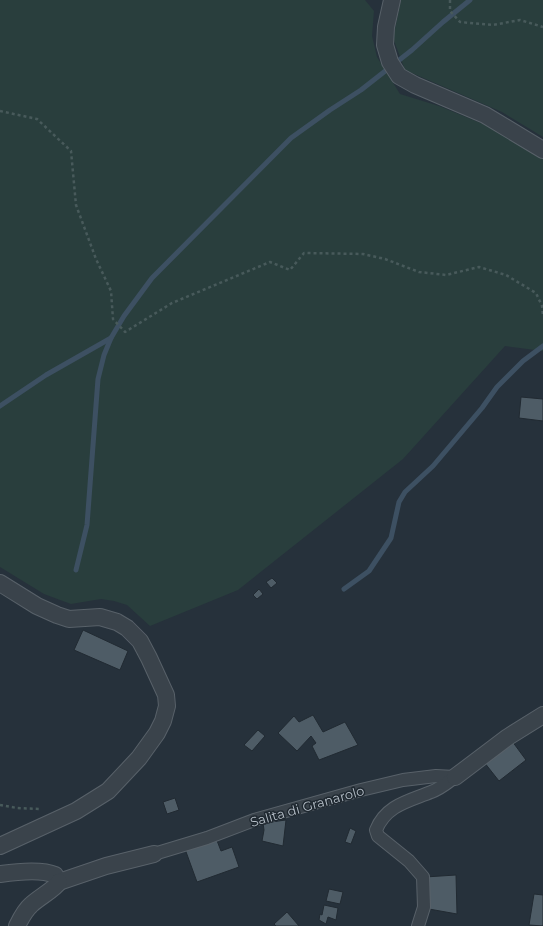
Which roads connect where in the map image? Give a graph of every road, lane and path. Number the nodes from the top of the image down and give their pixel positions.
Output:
1 (392, 0) edge
2 (450, 0) edge
3 (543, 27) edge
4 (0, 111) edge
5 (543, 150) edge
6 (543, 316) edge
7 (0, 583) edge
8 (543, 715) edge
9 (455, 777) junction
10 (0, 805) edge
11 (47, 808) dead end
12 (0, 846) edge
13 (154, 854) joint
14 (0, 874) edge
15 (59, 882) junction
16 (17, 926) edge
17 (418, 926) edge

1 - 5 street
2 - 3 path
4 - 6 path
7 - 12 street
8 - 9 street
9 - 13 street, Salita di Granarolo
9 - 17 street
10 - 11 path
13 - 15 street, Salita di Granarolo
14 - 15 street
15 - 16 street

